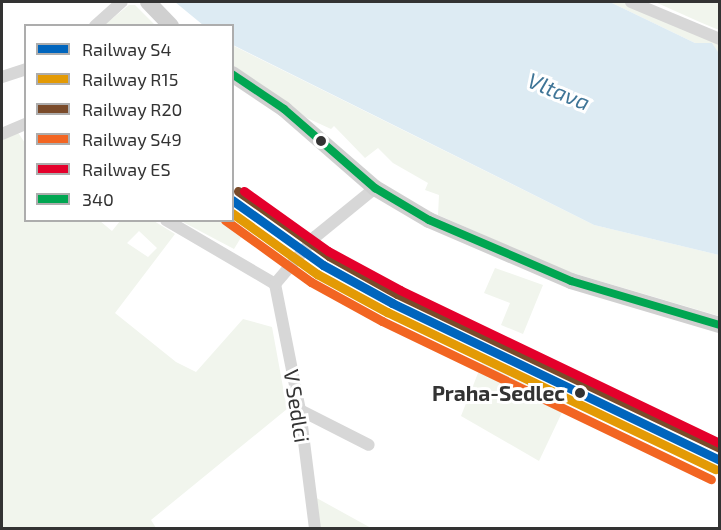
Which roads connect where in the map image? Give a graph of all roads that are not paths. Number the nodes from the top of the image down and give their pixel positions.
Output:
1 (122, 2) edge
2 (148, 2) edge
3 (631, 2) edge
4 (97, 24) edge
5 (169, 24) edge
6 (720, 39) edge
7 (24, 70) edge
8 (234, 75) edge
9 (2, 77) edge
10 (24, 125) edge
11 (2, 134) edge
12 (375, 188) junction
13 (169, 222) edge
14 (275, 284) junction
15 (720, 324) edge
16 (300, 410) junction
17 (369, 445) dead end
18 (315, 528) edge

1 - 4 street
2 - 5 main road
3 - 6 street
7 - 9 street
8 - 12 main road
10 - 11 street
12 - 14 street
12 - 15 main road
13 - 14 street
14 - 16 street, V Sedlci
16 - 17 street
16 - 18 street, V Sedlci

